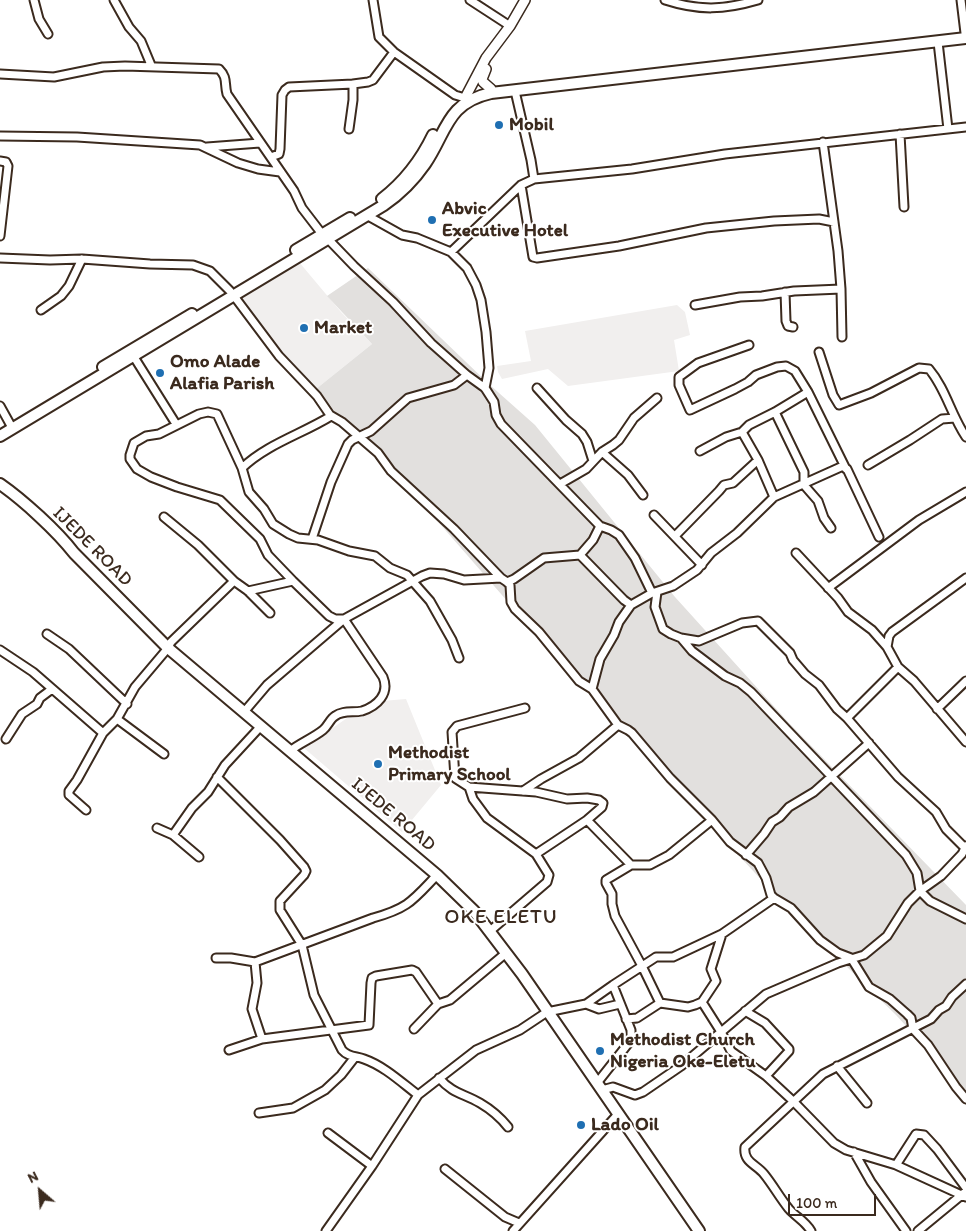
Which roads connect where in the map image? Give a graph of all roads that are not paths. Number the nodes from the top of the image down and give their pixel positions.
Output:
1 (34, 0) edge
2 (114, 0) edge
3 (373, 0) edge
4 (470, 0) edge
5 (526, 0) edge
6 (665, 0) edge
7 (758, 0) edge
8 (961, 0) edge
9 (682, 2) edge
10 (510, 26) junction
11 (48, 34) dead end
12 (966, 35) edge
13 (938, 42) junction
14 (496, 46) junction
15 (394, 52) junction
16 (151, 65) junction
17 (710, 66) junction
18 (0, 74) edge
19 (353, 84) junction
20 (491, 89) junction
21 (515, 91) junction
22 (465, 98) junction
23 (966, 127) edge
24 (948, 128) junction
25 (349, 129) dead end
26 (900, 134) junction
27 (0, 136) edge
28 (823, 142) junction
29 (260, 143) junction
30 (206, 147) junction
31 (271, 157) junction
32 (0, 161) edge
33 (280, 172) junction
34 (534, 179) junction
35 (521, 185) junction
36 (904, 207) dead end
37 (368, 216) junction
38 (834, 222) junction
39 (0, 236) edge
40 (325, 236) junction
41 (451, 252) junction
42 (0, 258) edge
43 (82, 259) junction
44 (841, 289) junction
45 (785, 292) junction
46 (232, 293) junction
47 (695, 305) dead end
48 (41, 310) dead end
49 (793, 327) dead end
50 (842, 337) dead end
51 (748, 345) dead end
52 (819, 352) dead end
53 (134, 357) junction
54 (467, 375) junction
55 (485, 388) junction
56 (537, 388) dead end
57 (808, 392) junction
58 (657, 398) dead end
59 (0, 406) edge
60 (776, 412) junction
61 (331, 416) junction
62 (955, 418) junction
63 (10, 424) junction
64 (176, 424) junction
65 (0, 430) edge
66 (742, 432) junction
67 (0, 436) edge
68 (359, 436) junction
69 (966, 437) edge
70 (700, 451) dead end
71 (602, 452) junction
72 (758, 460) junction
73 (593, 461) junction
74 (868, 465) dead end
75 (242, 468) junction
76 (847, 469) junction
77 (0, 484) edge
78 (560, 484) junction
79 (804, 485) junction
80 (966, 492) edge
81 (643, 496) dead end
82 (774, 497) junction
83 (654, 515) dead end
84 (164, 517) dead end
85 (600, 526) junction
86 (831, 528) dead end
87 (676, 536) junction
88 (880, 536) dead end
89 (312, 539) junction
90 (796, 553) dead end
91 (580, 555) junction
92 (702, 565) junction
93 (966, 578) edge
94 (234, 581) junction
95 (293, 581) junction
96 (508, 581) junction
97 (414, 582) junction
98 (828, 588) junction
99 (248, 592) junction
100 (654, 593) junction
101 (631, 604) junction
102 (270, 613) dead end
103 (344, 619) junction
104 (46, 634) dead end
105 (681, 638) junction
106 (886, 647) junction
107 (168, 648) junction
108 (0, 650) edge
109 (459, 658) dead end
110 (898, 667) junction
111 (966, 681) edge
112 (52, 689) junction
113 (592, 689) junction
114 (127, 704) junction
115 (525, 708) dead end
116 (936, 709) junction
117 (244, 712) junction
118 (847, 718) junction
119 (117, 719) junction
120 (618, 725) junction
121 (261, 726) junction
122 (103, 732) junction
123 (6, 739) dead end
124 (966, 742) edge
125 (868, 743) junction
126 (290, 751) junction
127 (164, 754) dead end
128 (217, 777) junction
129 (832, 777) junction
130 (469, 787) junction
131 (522, 791) junction
132 (86, 810) dead end
133 (587, 820) junction
134 (712, 820) junction
135 (157, 828) dead end
136 (173, 835) junction
137 (966, 847) edge
138 (536, 854) junction
139 (746, 855) junction
140 (199, 857) dead end
141 (631, 865) junction
142 (437, 874) junction
143 (920, 891) junction
144 (774, 898) junction
145 (966, 919) edge
146 (490, 931) junction
147 (722, 934) junction
148 (302, 945) junction
149 (506, 953) junction
150 (838, 953) junction
151 (216, 958) dead end
152 (851, 958) junction
153 (255, 962) junction
154 (838, 963) junction
155 (642, 966) junction
156 (966, 984) edge
157 (613, 985) junction
158 (702, 1002) junction
159 (438, 1004) junction
160 (586, 1004) junction
161 (620, 1004) junction
162 (660, 1004) junction
163 (745, 1011) junction
164 (547, 1012) junction
165 (626, 1018) junction
166 (331, 1029) junction
167 (414, 1029) dead end
168 (913, 1029) junction
169 (721, 1032) junction
170 (262, 1039) junction
171 (229, 1050) dead end
172 (355, 1057) junction
173 (837, 1066) junction
174 (766, 1076) junction
175 (439, 1078) junction
176 (599, 1086) junction
177 (418, 1095) junction
178 (966, 1099) edge
179 (793, 1101) junction
180 (867, 1103) dead end
181 (259, 1113) dead end
182 (618, 1114) junction
183 (508, 1127) dead end
184 (328, 1132) dead end
185 (854, 1152) junction
186 (896, 1164) junction
187 (372, 1166) junction
188 (445, 1169) dead end
189 (965, 1193) edge
190 (519, 1223) junction
191 (328, 1230) edge
192 (513, 1231) edge
193 (699, 1231) edge
194 (811, 1231) edge
195 (906, 1231) edge
196 (918, 1231) edge

1 - 11 street
2 - 16 street
3 - 15 street
4 - 10 street
5 - 10 street
6 - 9 street
7 - 9 street
8 - 12 street
10 - 14 street
12 - 13 main road
12 - 17 main road
13 - 17 main road
13 - 24 street
14 - 20 street
14 - 22 street
15 - 19 street
15 - 22 street
16 - 18 street
16 - 29 street
17 - 20 main road
17 - 21 main road
19 - 25 street
19 - 31 street
20 - 22 main road
21 - 34 street
21 - 37 main road
22 - 40 main road
23 - 24 street
24 - 26 street
26 - 28 street
26 - 36 street
27 - 30 street
28 - 34 street
28 - 38 street
29 - 30 street
29 - 31 street
30 - 33 street
31 - 33 street
32 - 39 street
33 - 40 street
34 - 35 street
35 - 38 street
35 - 41 street
37 - 40 main road
37 - 41 street
38 - 44 street
40 - 46 main road
40 - 54 street
41 - 55 street
42 - 43 street
43 - 46 street
43 - 48 street
44 - 45 street
44 - 50 street
45 - 47 street
45 - 49 street
46 - 53 main road
46 - 61 street
46 - 63 main road
51 - 57 street
52 - 62 street
53 - 64 street
53 - 67 main road
54 - 55 street
54 - 68 street
55 - 78 street
56 - 73 street
57 - 60 street
57 - 76 street
58 - 71 street
59 - 63 street
60 - 66 street
60 - 79 street
61 - 68 street
61 - 75 street
62 - 69 street
62 - 74 street
63 - 65 main road
64 - 75 street
64 - 95 street
66 - 70 street
66 - 72 street
68 - 89 street
68 - 96 street
71 - 73 street
71 - 81 street
72 - 82 street
72 - 87 street
73 - 78 street
75 - 89 street
76 - 79 street
76 - 88 street
77 - 107 main road, IJEDE ROAD
78 - 85 street
79 - 82 street
79 - 86 street
80 - 98 street
82 - 92 street
83 - 87 street
84 - 94 street
85 - 91 street
85 - 100 street
87 - 92 street
89 - 97 street
90 - 98 street
91 - 96 street
91 - 101 street
92 - 100 street
93 - 106 street
94 - 99 street
94 - 107 street
95 - 99 street
95 - 103 street
96 - 97 street
96 - 113 street
97 - 103 street
97 - 109 street
98 - 106 street
99 - 102 street
100 - 101 street
100 - 105 street
101 - 113 street
103 - 117 street
103 - 126 street
104 - 114 street
105 - 118 street
105 - 129 street
106 - 110 street
107 - 114 street
107 - 117 main road, IJEDE ROAD
108 - 112 street
110 - 116 street
110 - 118 street
111 - 116 street
112 - 122 street
112 - 123 street
113 - 120 street
114 - 119 street
115 - 130 street
116 - 124 street
117 - 121 main road, IJEDE ROAD
118 - 125 street
119 - 122 street
119 - 127 street
120 - 131 street
120 - 134 street
121 - 126 main road, IJEDE ROAD
121 - 128 street
122 - 132 street
125 - 129 street
125 - 137 street
126 - 142 main road, IJEDE ROAD
128 - 136 street
128 - 148 street
129 - 139 street
129 - 143 street
130 - 131 street
130 - 138 street
131 - 133 street
133 - 138 street
133 - 141 street
134 - 139 street
134 - 141 street
135 - 136 street
136 - 140 street
137 - 143 street
138 - 146 street
139 - 144 street
141 - 155 street
142 - 146 main road, IJEDE ROAD
142 - 148 street
143 - 145 street
143 - 152 street
144 - 147 street
144 - 150 street
146 - 149 main road, IJEDE ROAD
147 - 155 street
147 - 158 street
148 - 153 street
148 - 166 street
149 - 159 street
149 - 164 main road, IJEDE ROAD
150 - 152 street
150 - 154 street
151 - 153 street
152 - 154 street
152 - 168 street
153 - 170 street
154 - 163 street
155 - 157 street
155 - 162 street
156 - 168 street
157 - 160 street
157 - 161 street
158 - 162 street
158 - 169 street
159 - 166 street
159 - 167 street
160 - 161 street
160 - 164 street
161 - 165 street
162 - 165 street
163 - 169 street
163 - 174 street
164 - 175 street
164 - 176 main road, IJEDE ROAD
165 - 176 street
166 - 170 street
166 - 172 street
168 - 173 street
168 - 178 street
169 - 174 street
169 - 176 street
170 - 171 street
172 - 177 street
172 - 181 street
173 - 179 street
173 - 180 street
174 - 179 street
175 - 177 street
175 - 183 street
176 - 182 main road, IJEDE ROAD
177 - 187 street
179 - 185 street
179 - 194 street
182 - 190 street
182 - 193 main road, IJEDE ROAD
184 - 187 street
185 - 186 street
185 - 195 street
186 - 189 street
186 - 189 street
187 - 191 street
188 - 190 street
189 - 196 street
190 - 192 street

